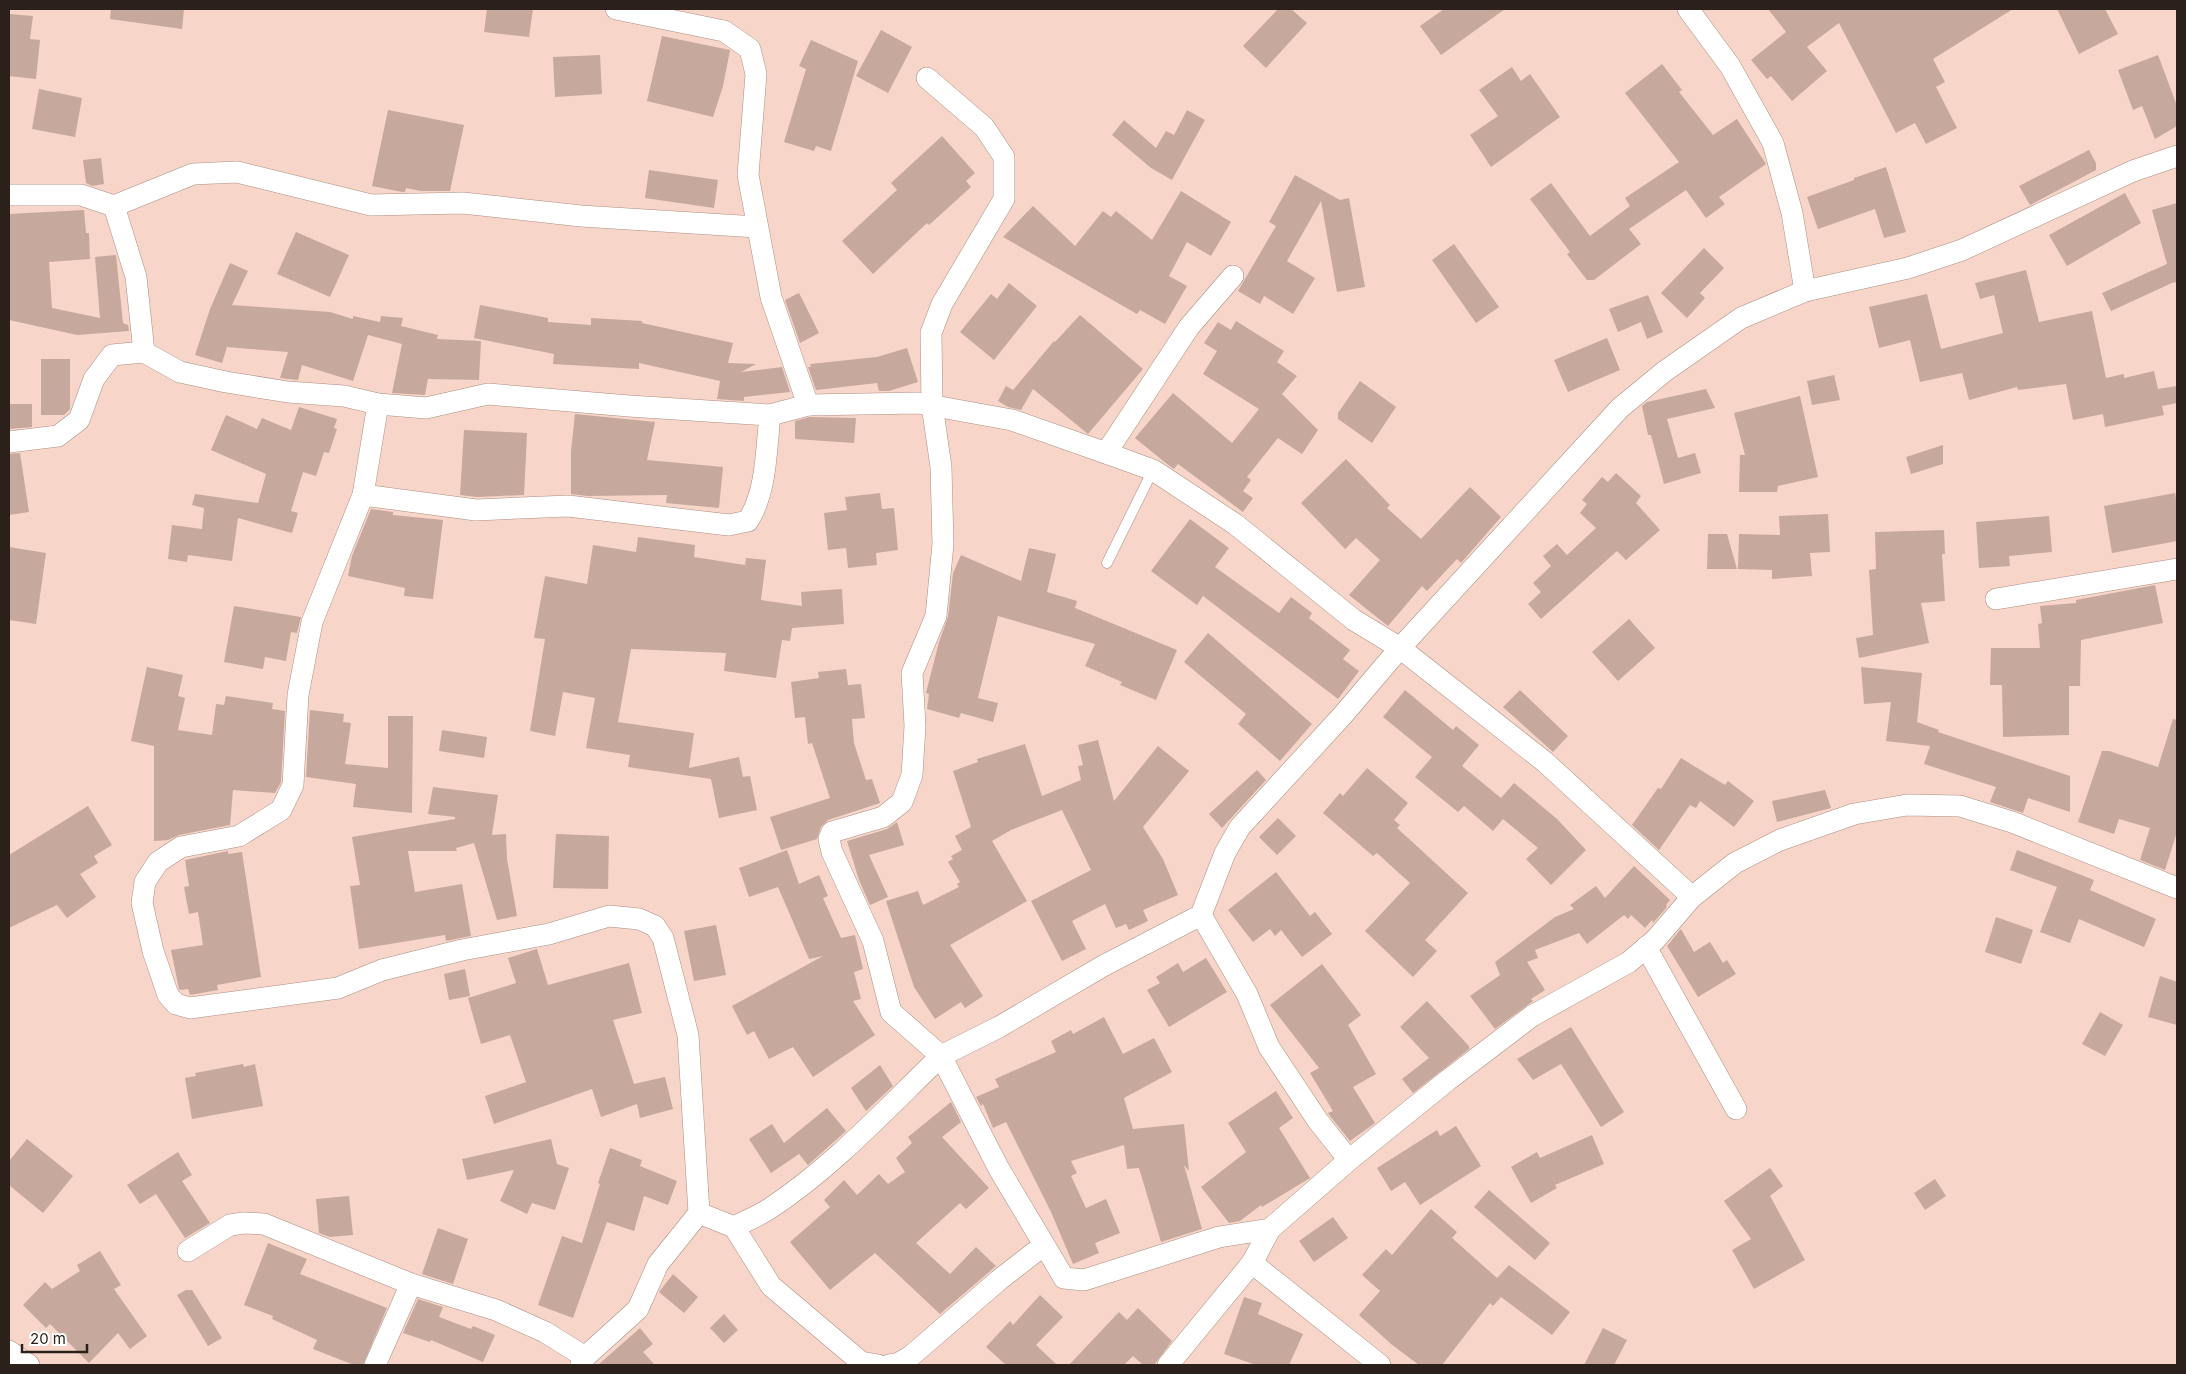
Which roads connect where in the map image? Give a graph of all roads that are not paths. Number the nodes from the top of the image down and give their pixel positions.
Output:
1 (616, 9) edge
2 (1688, 9) edge
3 (927, 78) dead end
4 (2177, 156) edge
5 (9, 195) edge
6 (114, 206) junction
7 (757, 227) junction
8 (1233, 276) dead end
9 (1805, 291) junction
10 (144, 352) junction
11 (378, 404) junction
12 (808, 405) junction
13 (932, 405) junction
14 (770, 415) junction
15 (9, 442) edge
16 (1106, 453) junction
17 (1153, 470) junction
18 (363, 495) junction
19 (1107, 563) dead end
20 (2177, 569) edge
21 (1996, 599) dead end
22 (1400, 648) junction
23 (2177, 888) edge
24 (1692, 897) junction
25 (1201, 915) junction
26 (1646, 947) junction
27 (941, 1056) junction
28 (1736, 1109) dead end
29 (1349, 1160) junction
30 (700, 1213) junction
31 (734, 1227) junction
32 (1270, 1229) junction
33 (1044, 1245) junction
34 (188, 1251) dead end
35 (1252, 1263) junction
36 (411, 1284) junction
37 (9, 1351) edge
38 (583, 1361) edge
39 (29, 1365) edge
40 (375, 1365) edge
41 (878, 1365) edge
42 (888, 1365) edge
43 (1168, 1365) edge
44 (1380, 1365) edge

1 - 7 street
2 - 9 street
3 - 13 street
4 - 9 street
5 - 6 street
6 - 7 street
6 - 10 street
7 - 12 street
8 - 16 street
9 - 22 street
10 - 11 street
10 - 15 street
11 - 14 street
11 - 18 street
12 - 13 street
12 - 14 street
13 - 16 street
13 - 27 street
14 - 18 street
16 - 17 street
17 - 19 lane
17 - 22 street
18 - 30 street
20 - 21 street
22 - 24 street
22 - 25 street
23 - 24 street
24 - 26 street
25 - 27 street
25 - 29 street
26 - 28 street
26 - 29 street
27 - 31 street
27 - 33 street
29 - 32 street
30 - 31 street
30 - 38 street
31 - 41 street
32 - 33 street
32 - 35 street
33 - 42 street
34 - 36 street
35 - 43 street
35 - 44 street
36 - 38 street
36 - 40 street
37 - 39 street

